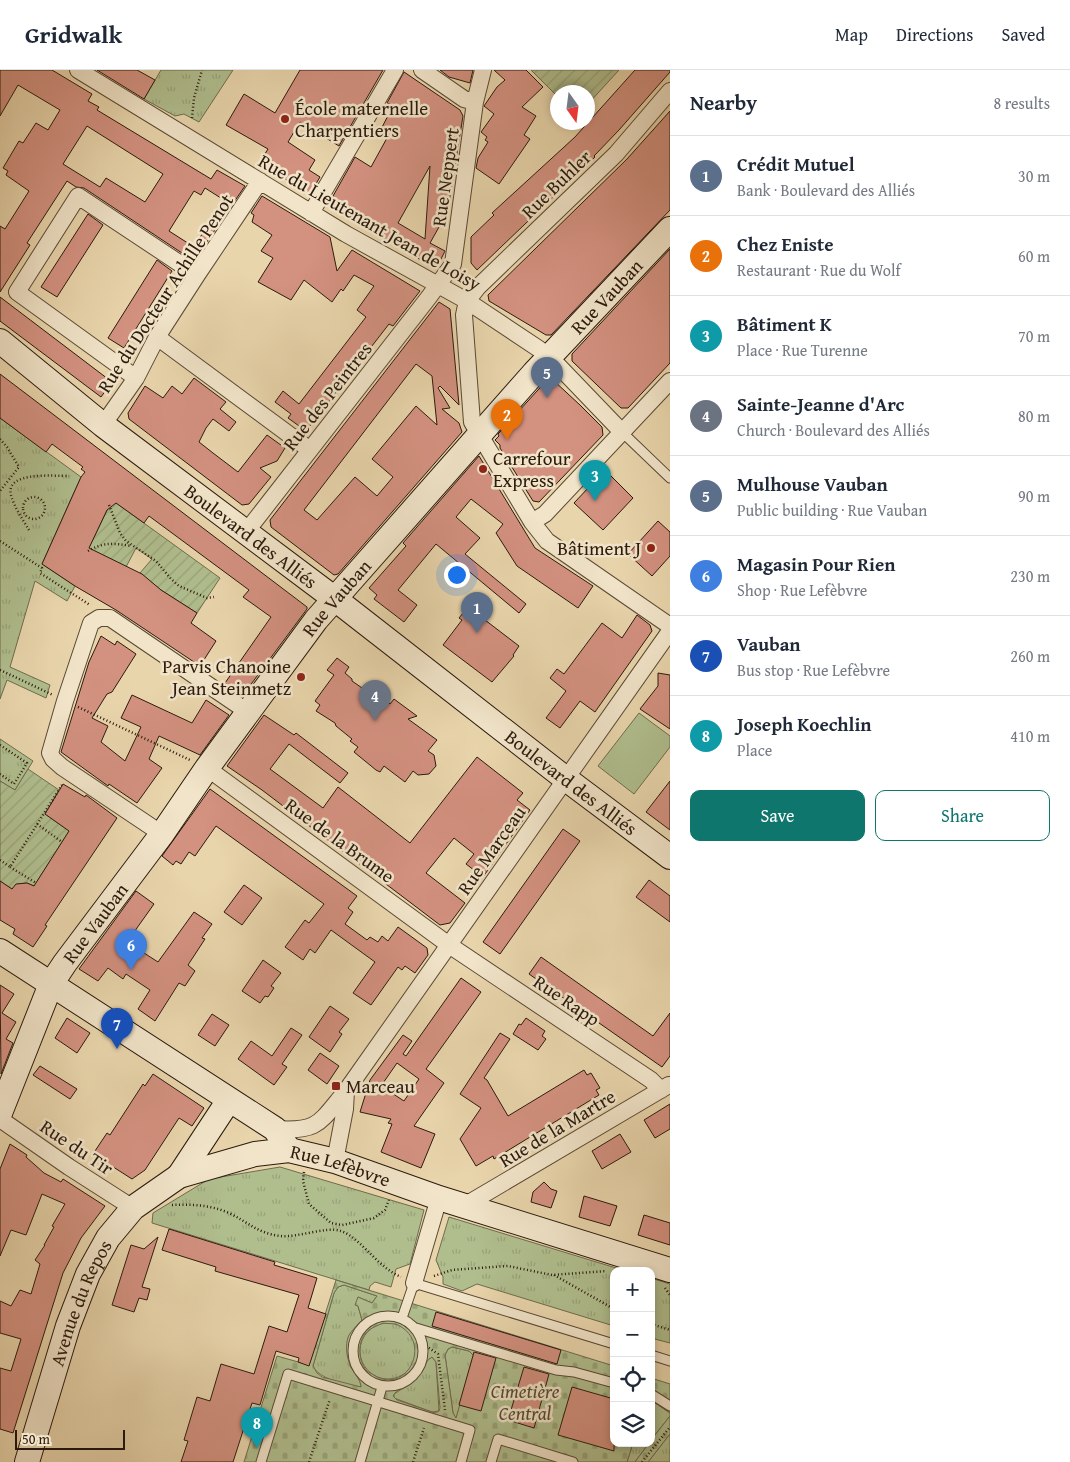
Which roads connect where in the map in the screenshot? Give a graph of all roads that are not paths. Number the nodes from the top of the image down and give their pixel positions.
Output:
1 (78, 70) edge
2 (395, 70) edge
3 (422, 70) edge
4 (483, 70) edge
5 (670, 91) edge
6 (475, 102) junction
7 (260, 182) junction
8 (311, 213) junction
9 (670, 229) edge
10 (197, 275) junction
11 (439, 285) junction
12 (467, 301) junction
13 (157, 337) junction
14 (0, 341) edge
15 (549, 356) junction
16 (136, 378) junction
17 (670, 382) edge
18 (103, 425) junction
19 (622, 432) junction
20 (479, 433) junction
21 (310, 450) junction
22 (670, 478) edge
23 (532, 522) junction
24 (246, 532) junction
25 (335, 599) junction
26 (670, 626) edge
27 (670, 631) edge
28 (248, 712) junction
29 (207, 768) junction
30 (566, 779) junction
31 (162, 834) junction
32 (670, 857) edge
33 (449, 945) junction
34 (0, 951) edge
35 (51, 984) junction
36 (665, 1087) edge
37 (346, 1092) junction
38 (229, 1100) junction
39 (0, 1113) edge
40 (0, 1119) edge
41 (275, 1129) junction
42 (297, 1152) junction
43 (335, 1161) junction
44 (179, 1176) junction
45 (439, 1198) junction
46 (464, 1206) junction
47 (133, 1208) junction
48 (670, 1270) edge
49 (414, 1282) junction
50 (402, 1318) junction
51 (416, 1328) junction
52 (610, 1343) edge
53 (655, 1356) edge
54 (670, 1361) edge
55 (610, 1382) edge
56 (382, 1387) junction
57 (655, 1397) edge
58 (379, 1401) junction
59 (670, 1406) edge
60 (27, 1462) edge
61 (261, 1462) edge
62 (360, 1462) edge
63 (461, 1462) edge
64 (491, 1462) edge
65 (573, 1462) edge

1 - 7 street, Rue du Lieutenant Jean de Loisy
2 - 8 street
3 - 6 street
4 - 6 street, Rue Neppert
5 - 12 street, Rue Buhler
6 - 11 street, Rue Neppert
7 - 8 street, Rue du Lieutenant Jean de Loisy
7 - 10 street, Rue du Docteur Achille Penot
8 - 11 street, Rue du Lieutenant Jean de Loisy
9 - 15 main road, Rue Vauban
10 - 13 street, Rue du Docteur Achille Penot
10 - 16 street
11 - 12 street, Rue du Lieutenant Jean de Loisy
11 - 21 street, Rue des Peintres
12 - 15 street, Rue du Lieutenant Jean de Loisy
12 - 20 street
13 - 16 street, Rue du Docteur Achille Penot
13 - 21 street
14 - 18 main road, Boulevard des Alliés
15 - 19 street, Rue du Lieutenant Jean de Loisy
15 - 20 main road, Rue Vauban
16 - 18 street, Rue du Docteur Achille Penot
17 - 19 street
18 - 24 main road, Boulevard des Alliés
19 - 22 lane
19 - 23 street
20 - 23 street
20 - 25 main road, Rue Vauban
21 - 24 street, Rue des Peintres
23 - 26 street
24 - 25 main road, Boulevard des Alliés
25 - 28 main road, Rue Vauban
25 - 30 main road, Boulevard des Alliés
27 - 30 street, Rue Marceau
28 - 29 main road, Rue Vauban
28 - 31 street
29 - 31 main road, Rue Vauban
29 - 33 street, Rue de la Brume
30 - 32 main road, Boulevard des Alliés
30 - 33 street, Rue Marceau
31 - 35 main road, Rue Vauban
33 - 36 street, Rue Rapp
33 - 37 street, Rue Marceau
34 - 35 main road, Rue Lefèbvre
35 - 38 main road, Rue Lefèbvre
35 - 39 main road, Rue Vauban
36 - 46 street, Rue de la Martre
37 - 41 street, Rue Marceau
37 - 43 street
38 - 41 main road, Rue Lefèbvre
38 - 44 main road, Avenue du Repos
40 - 47 street, Rue du Tir
41 - 42 main road, Rue Lefèbvre
42 - 43 main road, Rue Lefèbvre
42 - 44 main road, Avenue du Repos
43 - 45 main road, Rue Lefèbvre
44 - 47 main road, Avenue du Repos
45 - 46 main road, Rue Lefèbvre
45 - 49 street
46 - 48 main road, Rue Lefèbvre
47 - 60 main road, Avenue du Repos
49 - 50 lane
49 - 52 lane
50 - 51 lane
50 - 56 lane
51 - 55 lane
51 - 56 lane
53 - 54 lane
56 - 58 lane
57 - 59 lane
58 - 61 lane
58 - 62 lane
58 - 63 lane
64 - 65 lane

